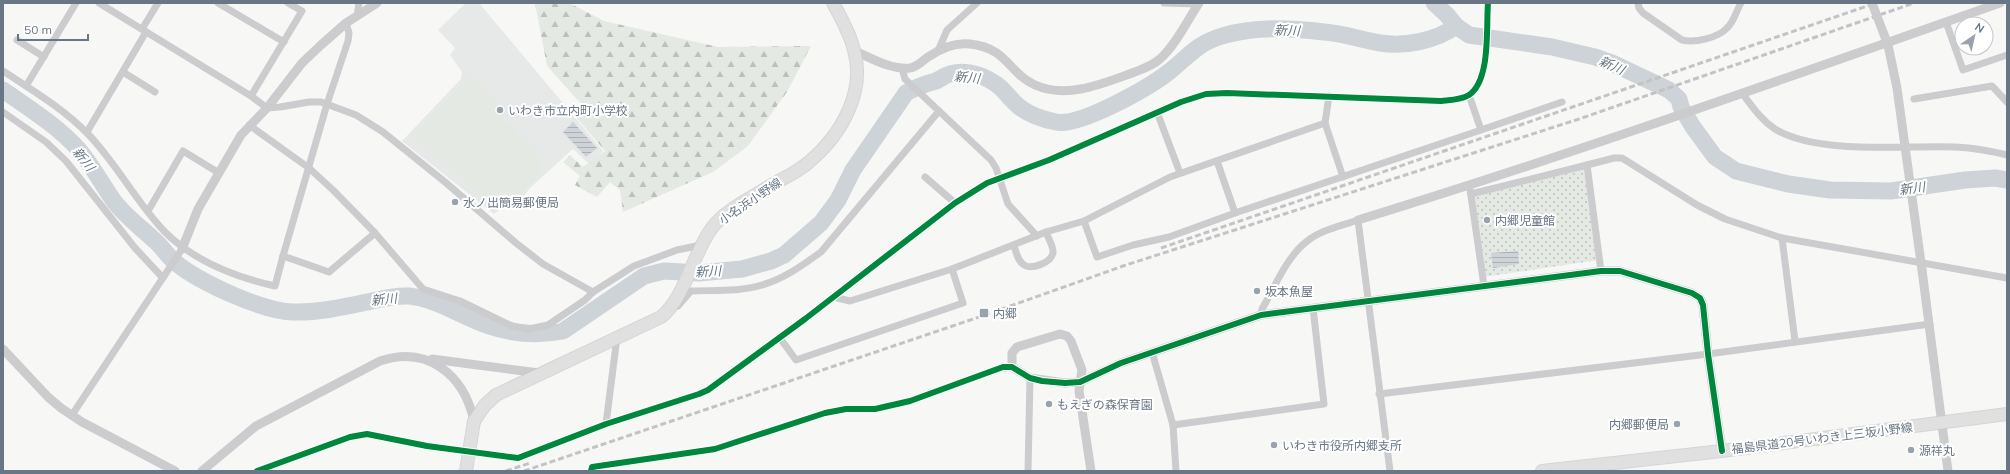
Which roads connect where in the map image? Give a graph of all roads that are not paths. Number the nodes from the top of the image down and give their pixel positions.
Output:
1 (76, 3) edge
2 (99, 3) edge
3 (158, 3) edge
4 (218, 3) edge
5 (288, 3) edge
6 (359, 3) edge
7 (377, 3) edge
8 (833, 3) edge
9 (978, 3) edge
10 (1164, 3) edge
11 (1488, 3) edge
12 (1638, 3) edge
13 (1740, 3) edge
14 (1872, 3) edge
15 (2000, 3) edge
16 (1199, 4) edge
17 (357, 16) junction
18 (1946, 22) junction
19 (346, 23) junction
20 (144, 30) junction
21 (17, 40) dead end
22 (284, 42) junction
23 (855, 51) junction
24 (938, 51) junction
25 (2007, 55) edge
26 (44, 57) junction
27 (902, 68) junction
28 (3, 71) edge
29 (123, 72) junction
30 (26, 86) junction
31 (155, 92) dead end
32 (1742, 93) junction
33 (1469, 95) junction
34 (252, 96) junction
35 (1329, 96) junction
36 (1914, 99) dead end
37 (1562, 102) dead end
38 (2007, 102) edge
39 (327, 104) junction
40 (267, 108) junction
41 (938, 110) junction
42 (3, 112) edge
43 (1157, 112) junction
44 (1325, 123) junction
45 (249, 125) junction
46 (1481, 130) junction
47 (87, 132) junction
48 (2007, 155) edge
49 (1217, 161) junction
50 (1587, 165) junction
51 (309, 168) junction
52 (219, 173) junction
53 (1180, 173) junction
54 (925, 177) dead end
55 (1343, 177) junction
56 (999, 178) junction
57 (1470, 190) junction
58 (955, 203) junction
59 (148, 211) junction
60 (1235, 213) junction
61 (1358, 220) junction
62 (1084, 221) junction
63 (1046, 232) junction
64 (374, 233) junction
65 (1037, 236) junction
66 (1782, 238) junction
67 (701, 245) junction
68 (1014, 245) junction
69 (182, 248) junction
70 (283, 256) junction
71 (952, 269) junction
72 (1601, 271) junction
73 (164, 276) junction
74 (2007, 278) edge
75 (1484, 286) junction
76 (593, 292) junction
77 (833, 297) junction
78 (1368, 301) junction
79 (1313, 308) junction
80 (666, 313) junction
81 (1261, 315) junction
82 (1930, 324) junction
83 (617, 337) junction
84 (780, 338) junction
85 (1795, 341) junction
86 (3, 349) edge
87 (1152, 352) junction
88 (1708, 354) junction
89 (422, 358) junction
90 (1012, 367) junction
91 (539, 374) junction
92 (1030, 378) junction
93 (1080, 382) junction
94 (1379, 394) junction
95 (2007, 414) edge
96 (72, 415) junction
97 (474, 421) junction
98 (1942, 422) junction
99 (606, 424) junction
100 (1173, 425) junction
101 (1722, 451) junction
102 (1624, 466) edge
103 (174, 471) edge
104 (202, 471) edge
105 (257, 471) edge
106 (466, 471) edge
107 (591, 471) edge
108 (1028, 471) edge
109 (1091, 471) edge
110 (1176, 471) edge
111 (1390, 471) edge
112 (1542, 471) edge
113 (1948, 471) edge

1 - 26 street
2 - 20 street
3 - 20 street
4 - 22 street
5 - 22 street
6 - 17 street
7 - 17 street
8 - 23 main road, 小名浜小野線
9 - 24 street
10 - 16 street
11 - 33 street
12 - 13 street
14 - 82 street, bridge
15 - 18 street
16 - 24 street
17 - 19 street
18 - 25 street
18 - 32 street
19 - 39 street
19 - 40 street
20 - 29 street
20 - 34 street
21 - 26 street
22 - 34 street
23 - 27 street
23 - 67 main road, 小名浜小野線
24 - 27 street
26 - 30 street
27 - 41 street
28 - 30 street
29 - 31 street
29 - 47 street
30 - 47 street
32 - 48 street
32 - 57 street
33 - 35 street
33 - 46 street
34 - 40 street
35 - 43 street
35 - 44 street
36 - 38 street
37 - 46 street
39 - 40 street
39 - 51 street
39 - 76 street
40 - 45 street
41 - 56 street
41 - 80 street
42 - 73 street
43 - 53 street
43 - 56 street
44 - 49 street
44 - 55 street
45 - 51 street
45 - 52 street
46 - 55 street
47 - 59 street
49 - 53 street
49 - 60 street
50 - 57 street
50 - 66 street
50 - 72 street
51 - 64 street
51 - 70 street
52 - 59 street
52 - 69 street
53 - 62 street
54 - 58 street
55 - 60 street
56 - 58 street
56 - 65 street
57 - 61 street
57 - 75 street
58 - 77 street
59 - 69 street
60 - 62 street
61 - 78 street
61 - 81 street
62 - 63 street
63 - 65 street
63 - 68 street
64 - 70 street
64 - 76 street
65 - 68 street
66 - 74 street
66 - 85 street
67 - 76 street
67 - 80 main road, 小名浜小野線
68 - 71 street
69 - 70 street
69 - 73 street
71 - 77 street
71 - 84 street
72 - 75 street
72 - 88 street
73 - 96 street
75 - 78 street
77 - 84 street
78 - 79 street
78 - 94 street
79 - 81 street
79 - 100 street
80 - 83 main road
81 - 87 street
82 - 85 street
82 - 98 street
83 - 91 main road
83 - 99 street
84 - 99 street
85 - 88 street
86 - 96 street
87 - 93 street
87 - 100 street
88 - 94 street
88 - 101 street
89 - 91 street
89 - 97 street
89 - 104 street
90 - 92 street
90 - 93 street
90 - 107 street
91 - 97 main road
92 - 93 street
92 - 108 street
93 - 109 street
94 - 111 street
95 - 98 main road, 福島県道20号いわき上三坂小野線
96 - 103 street
97 - 106 main road, bridge
98 - 101 main road, 福島県道20号いわき上三坂小野線
98 - 113 street
99 - 105 street
100 - 110 street
101 - 102 main road, 福島県道20号いわき上三坂小野線
102 - 112 main road, 福島県道20号いわき上三坂小野線

